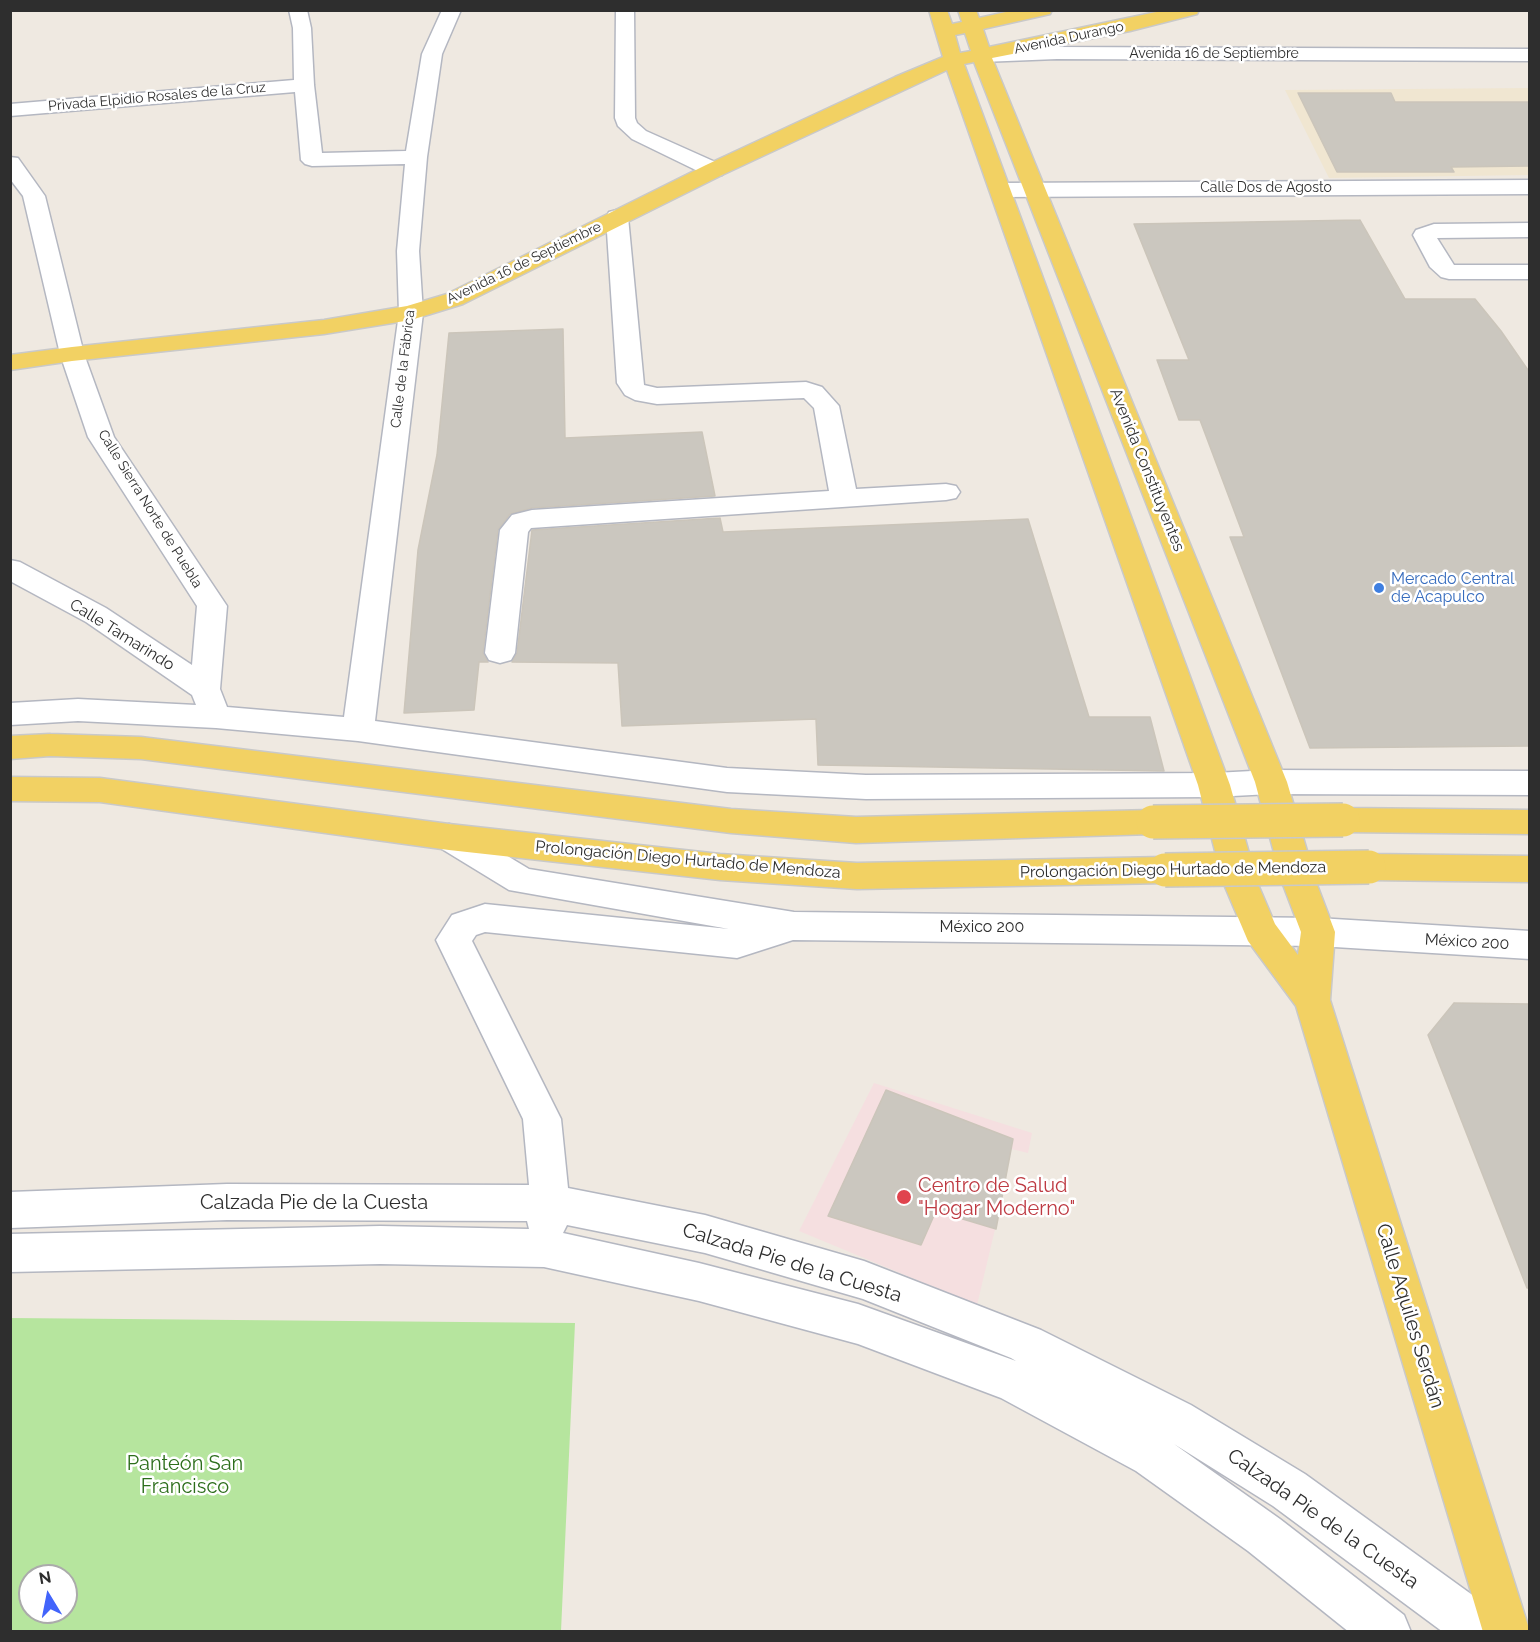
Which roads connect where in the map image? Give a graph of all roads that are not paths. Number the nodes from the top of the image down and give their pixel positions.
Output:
1 (298, 10) edge
2 (452, 10) edge
3 (626, 10) edge
4 (1043, 10) edge
5 (1106, 10) edge
6 (1190, 10) edge
7 (970, 18) edge
8 (941, 21) edge
9 (1130, 25) junction
10 (1530, 55) edge
11 (986, 64) junction
12 (956, 67) junction
13 (1530, 69) edge
14 (304, 85) junction
15 (10, 111) edge
16 (416, 157) junction
17 (10, 163) edge
18 (714, 170) junction
19 (1530, 187) edge
20 (1035, 189) junction
21 (1002, 190) junction
22 (1509, 213) edge
23 (617, 217) junction
24 (1530, 272) edge
25 (411, 313) junction
26 (72, 354) junction
27 (10, 363) edge
28 (946, 492) dead end
29 (844, 499) junction
30 (10, 569) edge
31 (500, 653) dead end
32 (211, 703) junction
33 (10, 714) edge
34 (358, 730) junction
35 (10, 748) edge
36 (1270, 782) junction
37 (1530, 783) edge
38 (1214, 785) junction
39 (10, 789) edge
40 (1530, 822) edge
41 (449, 837) junction
42 (1530, 869) edge
43 (794, 926) junction
44 (1260, 931) junction
45 (1317, 932) junction
46 (1530, 945) edge
47 (1312, 1000) junction
48 (550, 1203) junction
49 (10, 1210) edge
50 (543, 1248) junction
51 (10, 1253) edge
52 (1386, 1632) edge
53 (1483, 1632) edge
54 (1508, 1632) edge

1 - 14 street
2 - 16 street, Calle de la Fábrica
3 - 18 street
4 - 7 main road, Avenida Durango
5 - 9 main road
6 - 9 main road, Avenida Durango
7 - 8 main road, Avenida Durango
7 - 11 main road, Avenida Constituyentes
8 - 12 main road
9 - 11 main road, Avenida Durango
10 - 11 street, Avenida 16 de Septiembre
11 - 12 main road, Avenida 16 de Septiembre
11 - 13 street, Avenida 16 de Septiembre
11 - 20 main road, Avenida Constituyentes
12 - 18 main road, Avenida 16 de Septiembre
12 - 21 main road
14 - 15 street, Privada Elpidio Rosales de la Cruz
14 - 16 street
16 - 25 street, Calle de la Fábrica
17 - 26 street, Calle Sierra Norte de Puebla
18 - 23 main road, Avenida 16 de Septiembre
19 - 22 street, Calle Dos de Agosto
20 - 21 street, Calle Dos de Agosto
20 - 22 street, Calle Dos de Agosto
20 - 36 main road, Avenida Constituyentes
21 - 38 main road
22 - 24 street
23 - 25 main road, Avenida 16 de Septiembre
23 - 29 street
25 - 26 main road, Avenida 16 de Septiembre
25 - 34 street, Calle de la Fábrica
26 - 27 main road, Avenida 16 de Septiembre
26 - 32 street, Calle Sierra Norte de Puebla
28 - 29 street
29 - 31 street
30 - 32 street, Calle Tamarindo
32 - 33 street
32 - 34 street
34 - 38 street
35 - 40 main road, bridge
36 - 37 street
36 - 38 street
36 - 45 main road, Avenida Constituyentes
38 - 44 main road
39 - 41 main road, Prolongación Diego Hurtado de Mendoza
41 - 42 main road, Prolongación Diego Hurtado de Mendoza, bridge
41 - 43 street, México 200
43 - 44 street, México 200
43 - 48 street
44 - 45 street, México 200
44 - 47 main road, Calle Aquiles Serdán
45 - 46 street, México 200
45 - 47 main road, Calle Aquiles Serdán
47 - 54 main road, Calle Aquiles Serdán
48 - 49 street, Calzada Pie de la Cuesta
48 - 50 street
48 - 53 street, Calzada Pie de la Cuesta
50 - 51 street
50 - 52 street

